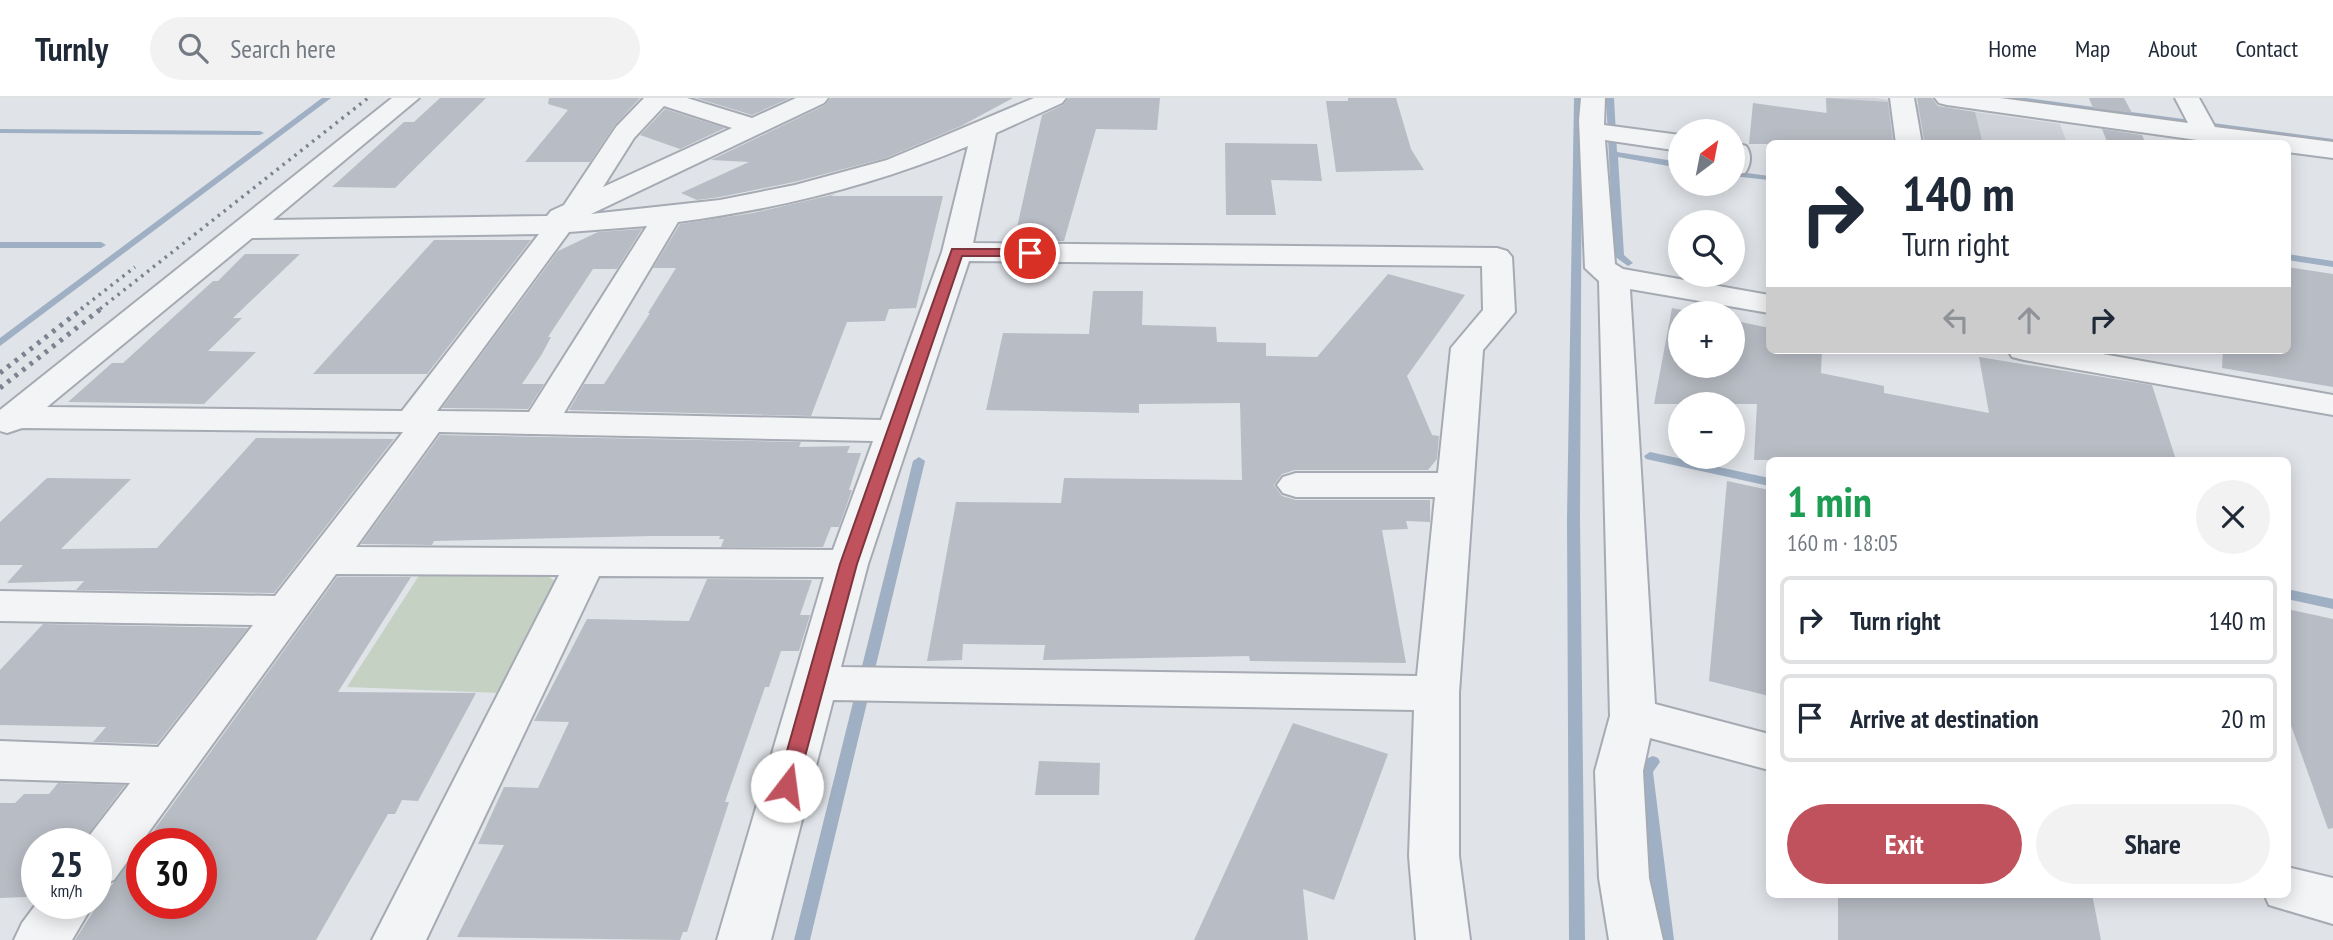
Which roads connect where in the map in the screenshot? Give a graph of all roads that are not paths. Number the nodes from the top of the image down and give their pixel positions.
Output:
1 (407, 98) edge
2 (816, 98) edge
3 (1054, 98) edge
4 (1593, 98) edge
5 (1902, 98) edge
6 (1947, 98) edge
7 (2033, 98) edge
8 (2187, 98) edge
9 (664, 99) edge
10 (2008, 102) edge
11 (2077, 107) edge
12 (754, 127) junction
13 (2203, 127) junction
14 (984, 129) junction
15 (1607, 138) junction
16 (1908, 140) edge
17 (2266, 140) edge
18 (1668, 142) edge
19 (2291, 145) edge
20 (2333, 150) edge
21 (668, 215) junction
22 (559, 221) junction
23 (248, 229) junction
24 (957, 252) junction
25 (1614, 277) junction
26 (1766, 303) edge
27 (2046, 354) edge
28 (2333, 405) edge
29 (420, 422) junction
30 (6, 423) edge
31 (540, 423) junction
32 (897, 431) junction
33 (1296, 485) dead end
34 (1453, 485) junction
35 (324, 560) junction
36 (586, 562) junction
37 (848, 564) junction
38 (0, 606) edge
39 (285, 611) junction
40 (823, 683) junction
41 (1437, 693) junction
42 (1633, 716) junction
43 (1766, 751) edge
44 (0, 760) edge
45 (170, 766) junction
46 (112, 844) edge
47 (2291, 890) edge
48 (2333, 901) edge
49 (56, 919) edge
50 (41, 940) edge
51 (399, 940) edge
52 (744, 940) edge
53 (1443, 940) edge
54 (1636, 940) edge

1 - 23 street
2 - 12 street
3 - 14 street
4 - 15 street
5 - 16 street
6 - 10 street
7 - 11 street
8 - 13 street
9 - 12 street
9 - 22 street
10 - 11 street
11 - 13 street
12 - 22 street
13 - 17 street
14 - 21 street
14 - 24 street
15 - 18 street
15 - 25 street
19 - 20 street
21 - 22 street
21 - 31 street
22 - 23 street
22 - 29 street
23 - 30 street
24 - 32 street
24 - 34 street
25 - 26 street
25 - 42 street
27 - 28 street
29 - 30 street
29 - 31 street
29 - 35 street
31 - 32 street
32 - 37 street
33 - 34 street
34 - 41 street
35 - 36 street
35 - 39 street
36 - 37 street
36 - 51 street
37 - 40 street
38 - 39 street
39 - 45 street
40 - 41 street
40 - 52 street
41 - 53 street
42 - 43 street
42 - 54 street
44 - 45 street
45 - 46 street
47 - 48 street
49 - 50 street

